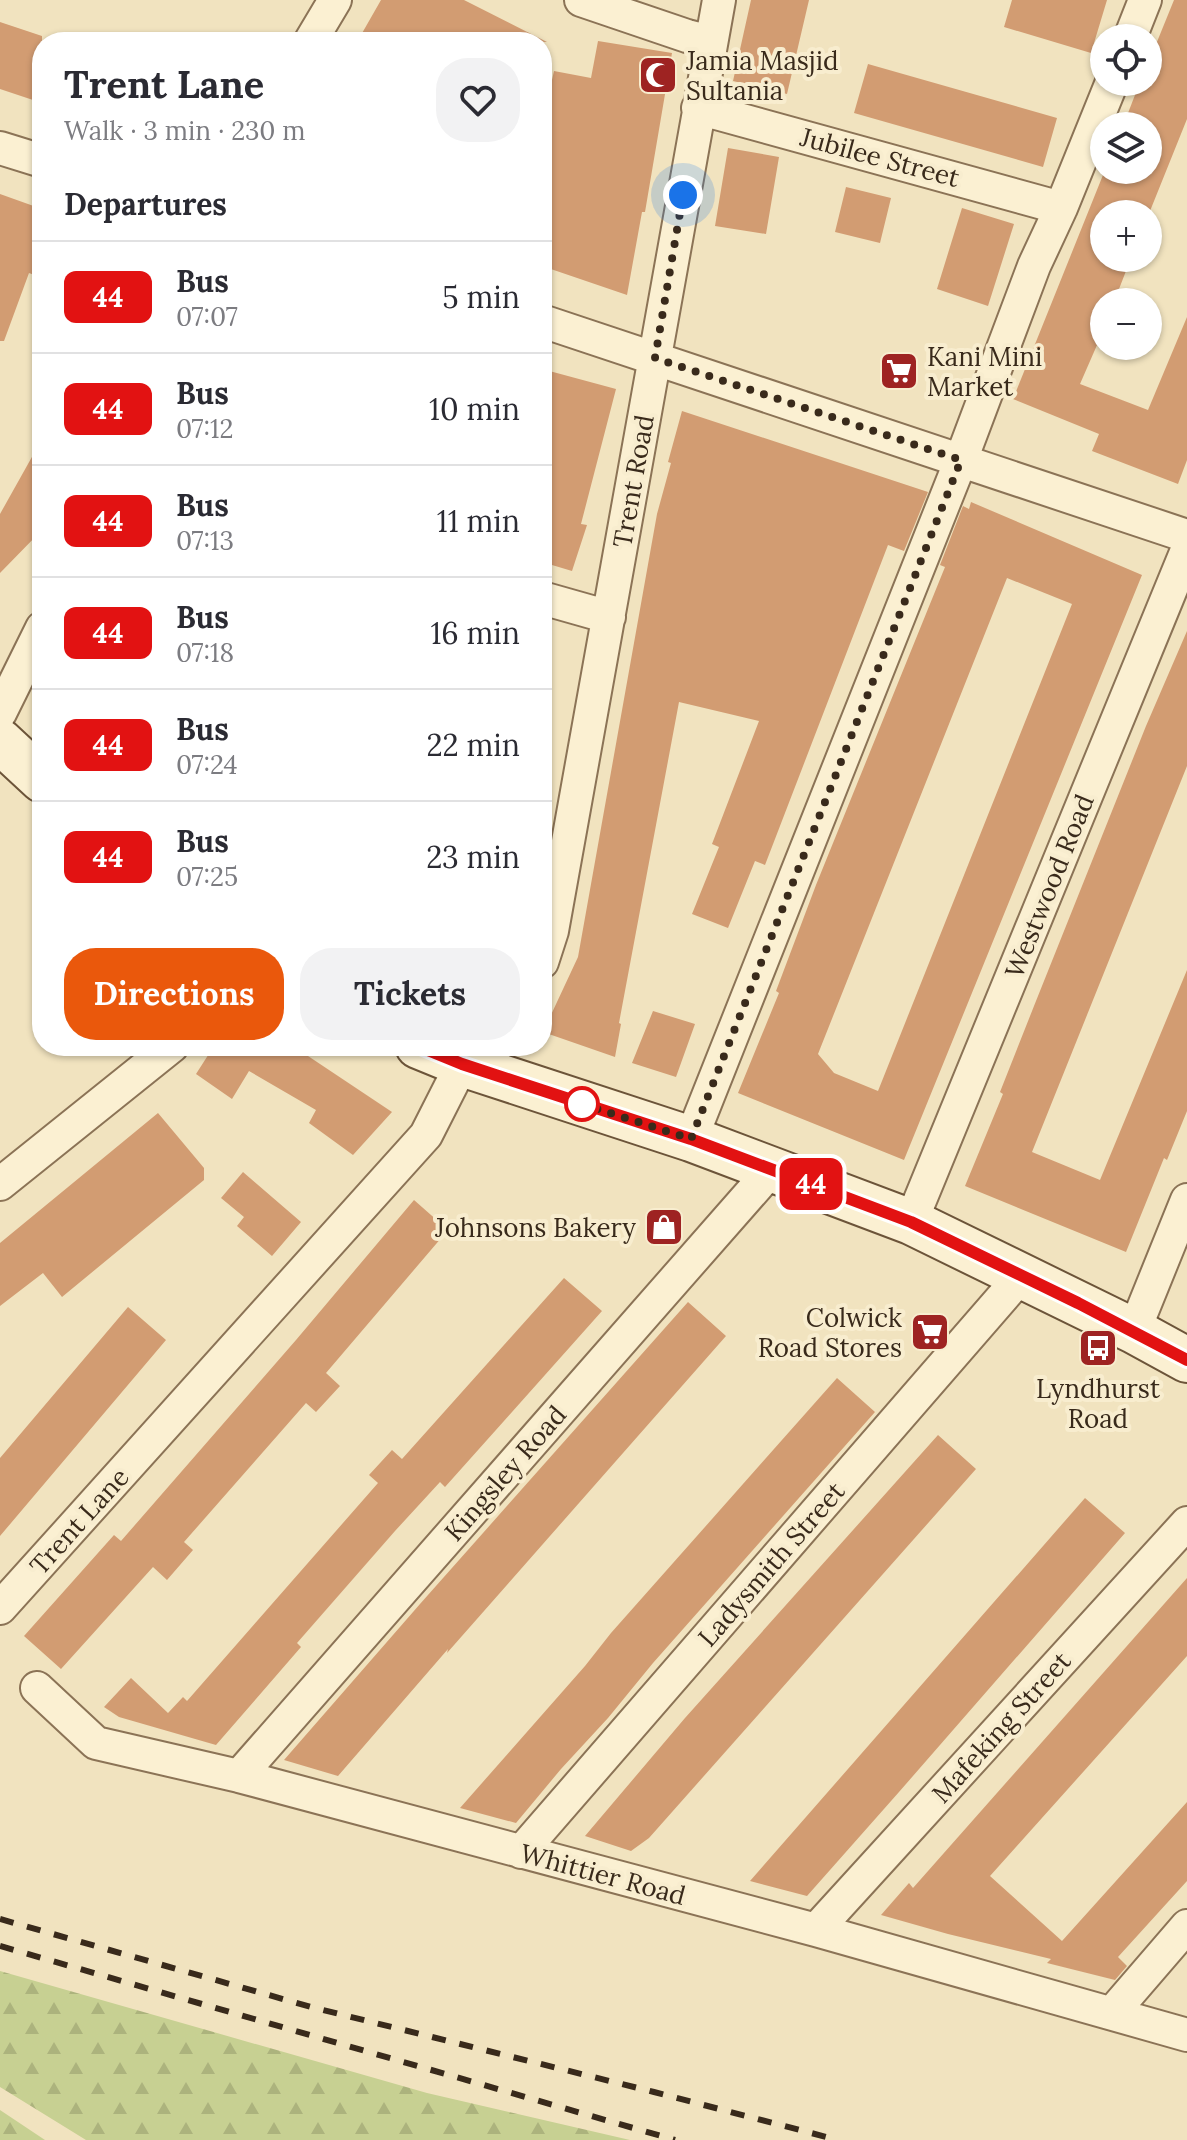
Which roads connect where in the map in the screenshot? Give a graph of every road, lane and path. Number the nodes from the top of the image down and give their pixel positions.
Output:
1 (335, 0) edge
2 (581, 0) edge
3 (719, 0) edge
4 (1145, 0) edge
5 (1136, 24) edge
6 (316, 32) edge
7 (710, 42) junction
8 (1106, 96) edge
9 (698, 108) junction
10 (0, 148) edge
11 (32, 158) edge
12 (1061, 208) junction
13 (552, 324) edge
14 (655, 358) junction
15 (961, 460) junction
16 (1187, 536) edge
17 (1187, 550) edge
18 (552, 601) edge
19 (609, 617) junction
20 (32, 648) edge
21 (0, 713) edge
22 (0, 741) edge
23 (32, 771) edge
24 (552, 931) edge
25 (160, 1056) edge
26 (479, 1056) edge
27 (483, 1056) edge
28 (691, 1139) junction
29 (772, 1169) junction
30 (0, 1184) edge
31 (1187, 1200) edge
32 (911, 1222) junction
33 (1022, 1275) junction
34 (1134, 1331) junction
35 (1187, 1360) edge
36 (1187, 1523) edge
37 (0, 1608) edge
38 (37, 1688) dead end
39 (239, 1776) junction
40 (521, 1852) junction
41 (1187, 1926) edge
42 (816, 1930) junction
43 (1112, 2013) junction
44 (1187, 2035) edge

1 - 6 street
2 - 7 street
3 - 7 street, Trent Road
4 - 5 street
7 - 9 street, Trent Road
8 - 12 street
9 - 12 street, Jubilee Street
9 - 14 street, Trent Road
10 - 11 street
12 - 15 street
13 - 14 street
14 - 15 street
14 - 19 street, Trent Road
15 - 16 street
15 - 28 street
17 - 32 street, Westwood Road
18 - 19 street
19 - 24 street, Trent Road
20 - 21 street
22 - 23 street
25 - 30 street
26 - 37 street, Trent Lane
27 - 28 street
28 - 29 street
29 - 32 street
29 - 39 street, Kingsley Road
31 - 34 street
32 - 33 street
33 - 34 street
33 - 40 street, Ladysmith Street
34 - 35 street
36 - 42 street, Mafeking Street
38 - 39 street, Whittier Road
39 - 40 street, Whittier Road
40 - 42 street, Whittier Road
41 - 43 street
42 - 43 street, Whittier Road
43 - 44 street, Whittier Road

